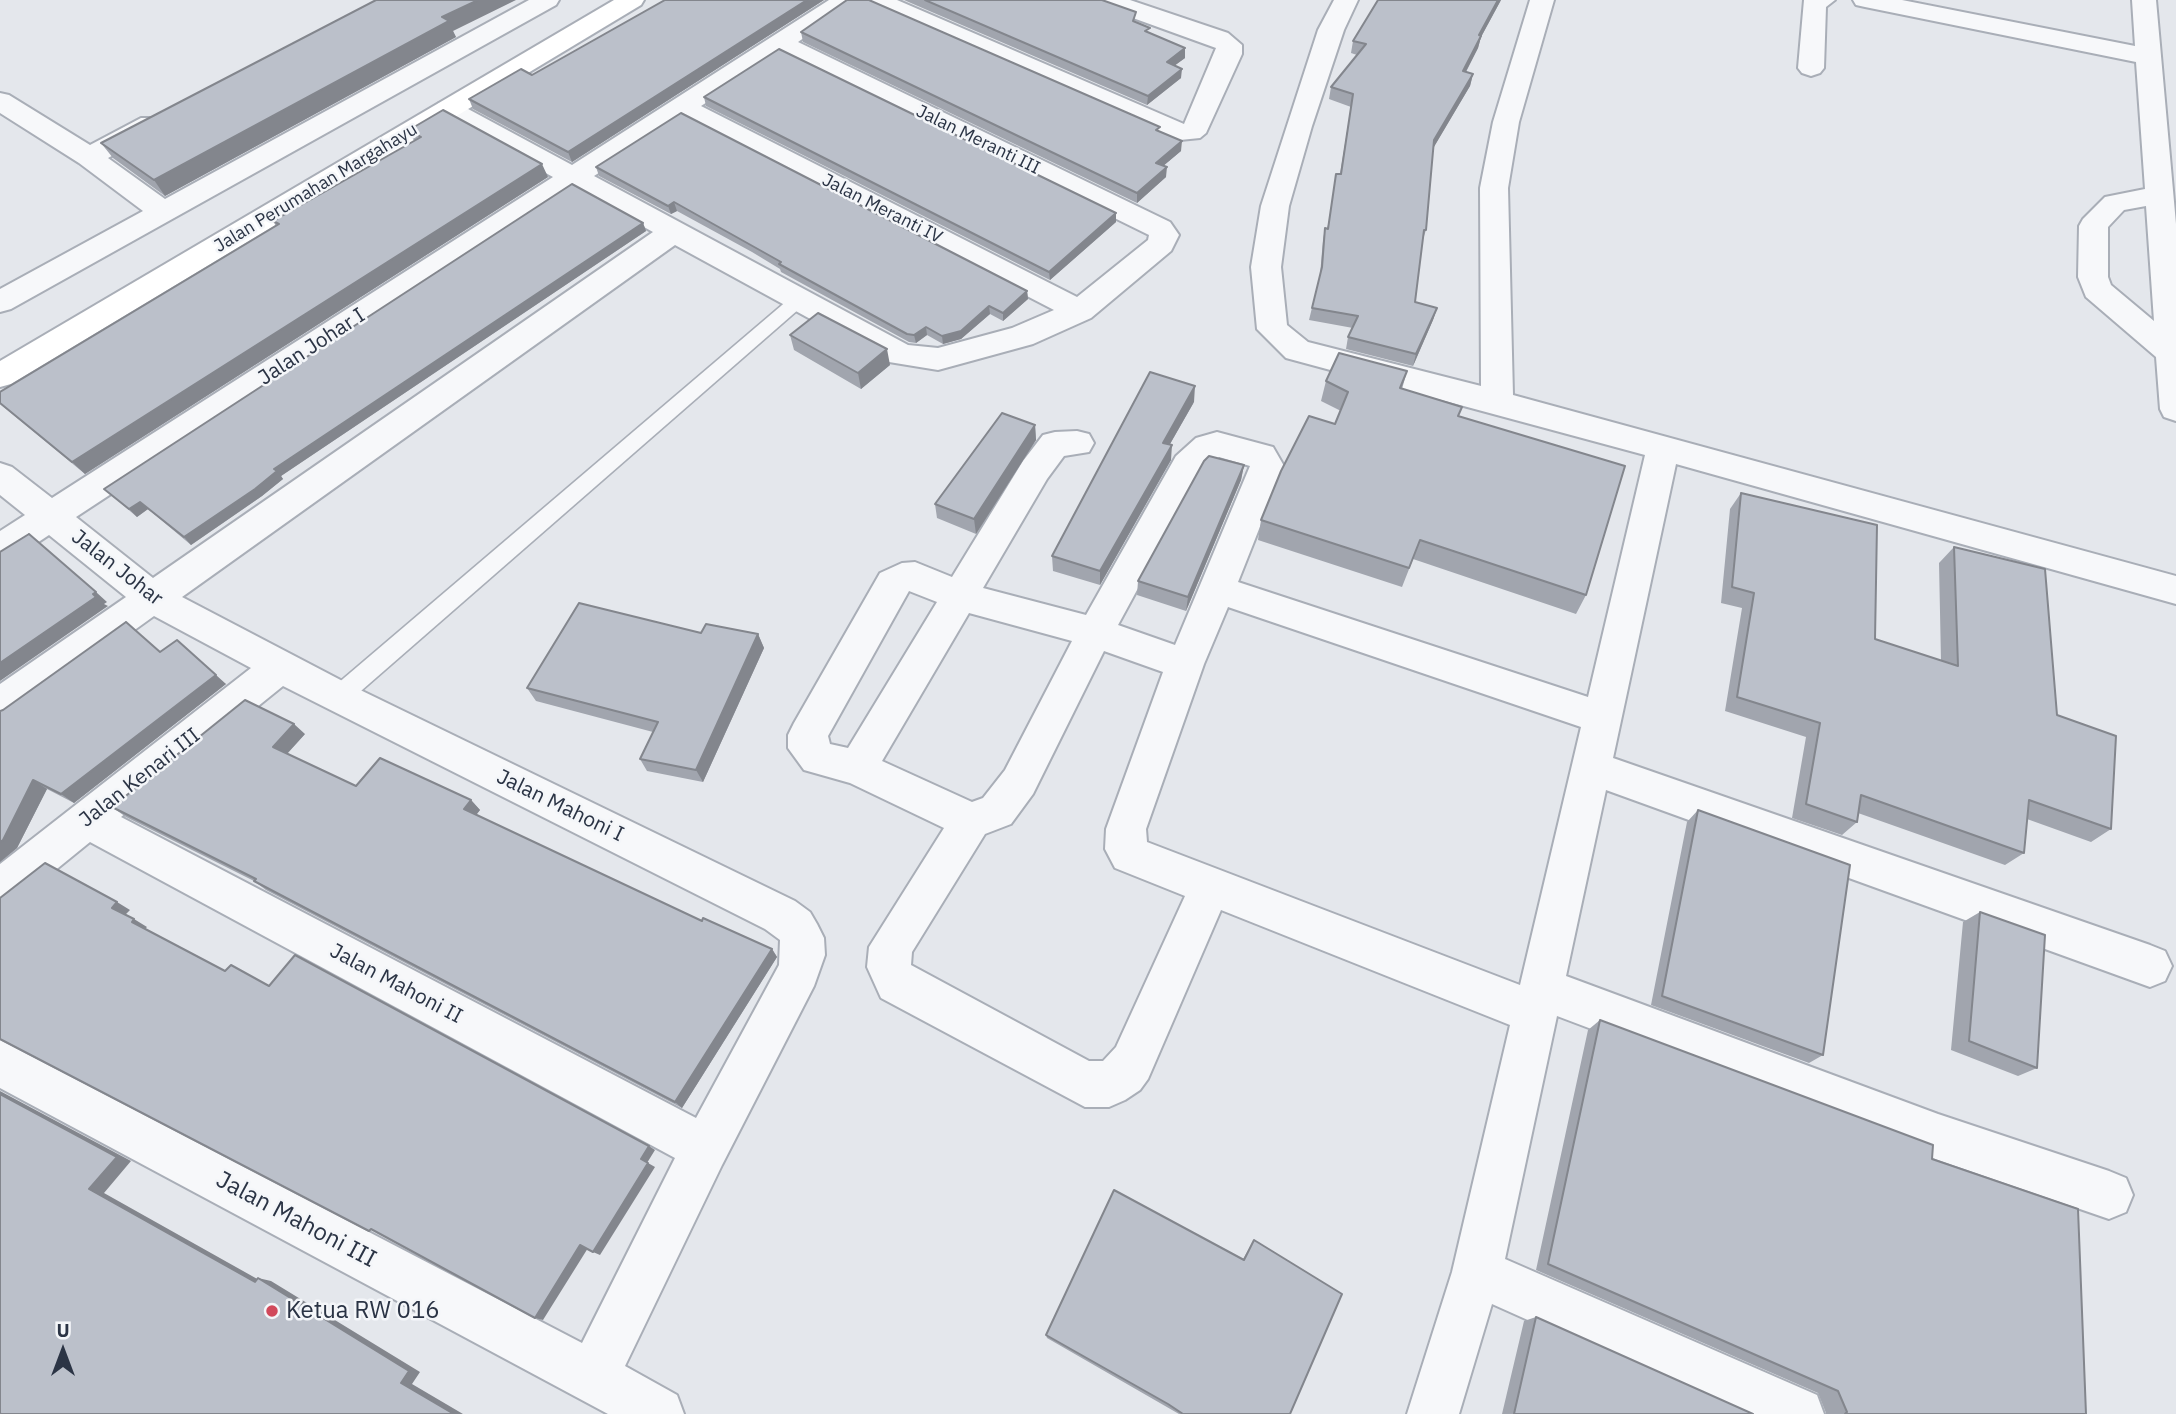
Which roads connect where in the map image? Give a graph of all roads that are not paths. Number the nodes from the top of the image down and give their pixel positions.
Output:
1 (547, 0) edge
2 (632, 0) edge
3 (846, 0) edge
4 (876, 0) edge
5 (1106, 0) edge
6 (1346, 0) edge
7 (1542, 0) edge
8 (1823, 0) edge
9 (1865, 0) edge
10 (2151, 2) edge
11 (781, 44) junction
12 (2149, 57) junction
13 (1811, 68) dead end
14 (0, 101) edge
15 (684, 108) junction
16 (448, 109) junction
17 (176, 111) edge
18 (89, 157) junction
19 (573, 178) junction
20 (2160, 195) junction
21 (164, 212) junction
22 (675, 230) junction
23 (6, 290) edge
24 (801, 298) junction
25 (1080, 310) junction
26 (2172, 353) junction
27 (0, 376) edge
28 (1496, 402) junction
29 (2176, 409) edge
30 (1077, 443) dead end
31 (1663, 449) junction
32 (0, 476) edge
33 (51, 516) junction
34 (0, 549) edge
35 (1217, 589) junction
36 (2176, 590) edge
37 (962, 597) junction
38 (152, 598) junction
39 (1095, 632) junction
40 (1185, 664) junction
41 (280, 667) junction
42 (338, 697) junction
43 (0, 705) edge
44 (1602, 718) junction
45 (858, 768) junction
46 (1592, 768) junction
47 (88, 820) junction
48 (971, 821) junction
49 (1211, 886) junction
50 (0, 889) edge
51 (2150, 966) dead end
52 (1539, 1001) junction
53 (0, 1063) edge
54 (705, 1147) junction
55 (2109, 1195) dead end
56 (1477, 1272) junction
57 (593, 1376) junction
58 (658, 1414) edge
59 (1433, 1414) edge
60 (1798, 1414) edge

1 - 21 street
2 - 16 street, Jalan Perumahan Margahayu
3 - 11 street, Jalan Johar I
4 - 5 street
6 - 28 street
7 - 28 street
8 - 13 street
9 - 12 street
10 - 12 street
11 - 15 street, Jalan Johar I
11 - 25 street, Jalan Meranti III
12 - 20 street
14 - 18 street
15 - 19 street, Jalan Johar I
15 - 25 street, Jalan Meranti IV
16 - 19 street
16 - 27 street, Jalan Perumahan Margahayu
17 - 18 street
18 - 21 street
19 - 22 street
19 - 33 street, Jalan Johar I
20 - 26 street
20 - 26 street
21 - 23 street
22 - 24 street
22 - 38 street
24 - 25 street
24 - 42 lane
26 - 29 street
28 - 31 street
30 - 37 street
31 - 36 street
31 - 44 street
32 - 33 street, Jalan Johar
33 - 34 street, Jalan Johar I
33 - 38 street, Jalan Johar
35 - 39 street
35 - 40 street
35 - 44 street
37 - 39 street
37 - 45 street
37 - 45 street
38 - 41 street, Jalan Johar
38 - 43 street
39 - 40 street
39 - 48 street
40 - 49 street
41 - 42 street, Jalan Mahoni I
41 - 47 street, Jalan Kenari III
42 - 54 street, Jalan Mahoni I
44 - 46 street
45 - 48 street
46 - 51 street
46 - 52 street
47 - 50 street, Jalan Kenari III
47 - 54 street, Jalan Mahoni II
48 - 49 street
49 - 52 street
52 - 55 street
52 - 56 street
53 - 57 street, Jalan Mahoni III
54 - 57 street
56 - 59 street
56 - 60 street
57 - 58 street, Jalan Mahoni III

